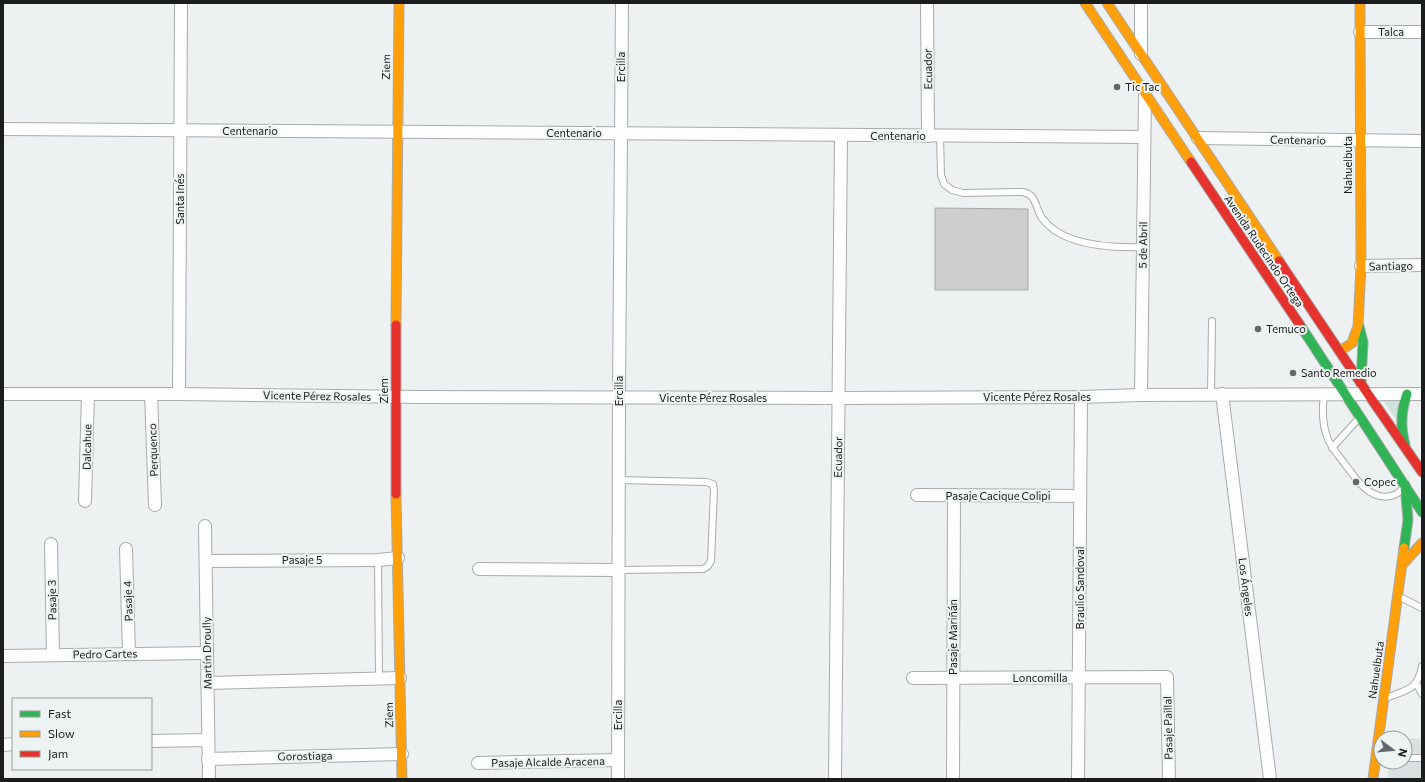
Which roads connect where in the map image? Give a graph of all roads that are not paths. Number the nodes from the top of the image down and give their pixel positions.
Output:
1 (181, 3) edge
2 (399, 3) edge
3 (622, 3) edge
4 (927, 3) edge
5 (1085, 3) edge
6 (1107, 3) edge
7 (1141, 3) edge
8 (1360, 3) edge
9 (1360, 32) junction
10 (1422, 32) edge
11 (1142, 55) junction
12 (1145, 95) junction
13 (3, 129) edge
14 (180, 131) junction
15 (398, 132) junction
16 (621, 134) junction
17 (841, 135) junction
18 (934, 136) junction
19 (1144, 137) junction
20 (1198, 138) junction
21 (1360, 140) junction
22 (1422, 141) edge
23 (1143, 247) junction
24 (1422, 265) edge
25 (1361, 266) junction
26 (1212, 320) dead end
27 (1358, 326) junction
28 (1340, 351) junction
29 (1361, 383) junction
30 (3, 394) edge
31 (88, 394) junction
32 (151, 394) junction
33 (179, 394) junction
34 (1216, 394) junction
35 (1324, 394) junction
36 (1346, 394) junction
37 (1368, 394) junction
38 (1406, 394) junction
39 (1422, 394) edge
40 (1141, 395) junction
41 (396, 397) junction
42 (619, 397) junction
43 (839, 398) junction
44 (1081, 398) junction
45 (1360, 417) junction
46 (1332, 448) junction
47 (1406, 449) junction
48 (1422, 472) edge
49 (618, 480) junction
50 (1404, 485) junction
51 (917, 495) dead end
52 (954, 495) junction
53 (1080, 496) junction
54 (85, 501) dead end
55 (155, 505) dead end
56 (1422, 512) edge
57 (205, 526) dead end
58 (1422, 543) edge
59 (51, 544) dead end
60 (126, 549) dead end
61 (398, 558) junction
62 (378, 560) junction
63 (206, 561) junction
64 (1402, 564) junction
65 (479, 569) dead end
66 (618, 570) junction
67 (1398, 596) junction
68 (1422, 608) edge
69 (207, 652) junction
70 (129, 654) junction
71 (53, 655) junction
72 (3, 656) edge
73 (1422, 666) edge
74 (1167, 677) joint
75 (400, 678) junction
76 (913, 678) dead end
77 (952, 678) junction
78 (1079, 678) junction
79 (379, 679) junction
80 (207, 683) junction
81 (1416, 684) junction
82 (1422, 694) edge
83 (1384, 699) junction
84 (1381, 730) edge
85 (208, 740) junction
86 (152, 742) edge
87 (402, 754) junction
88 (208, 759) junction
89 (618, 760) junction
90 (478, 763) dead end
91 (209, 779) edge
92 (402, 779) edge
93 (618, 779) edge
94 (835, 779) edge
95 (953, 779) edge
96 (1078, 779) edge
97 (1169, 779) edge
98 (1270, 779) edge

1 - 14 street, Santa Inés
2 - 15 main road, Ziem
3 - 16 street, Ercilla
4 - 18 street, Ecuador
5 - 12 main road, Avenida Rudecindo Ortega
6 - 11 main road, Avenida Rudecindo Ortega
7 - 11 street
8 - 9 main road, Nahuelbuta
9 - 10 street, Talca
9 - 21 main road, Nahuelbuta
11 - 20 main road, Avenida Rudecindo Ortega
12 - 19 street, 5 de Abril
12 - 36 main road, Avenida Rudecindo Ortega
13 - 14 street, Centenario
14 - 15 street, Centenario
14 - 33 street, Santa Inés
15 - 16 street, Centenario
15 - 41 main road, Ziem
16 - 17 street, Centenario
16 - 42 street, Ercilla
17 - 18 street, Centenario
17 - 43 street, Ecuador
18 - 19 street, Centenario
18 - 23 lane
19 - 23 street, 5 de Abril
20 - 21 street, Centenario
20 - 28 main road, Avenida Rudecindo Ortega
21 - 22 street, Centenario
21 - 25 main road, Nahuelbuta
23 - 40 street, 5 de Abril
24 - 25 street, Santiago
25 - 27 main road, Nahuelbuta
26 - 34 lane
27 - 28 main road, Nahuelbuta
27 - 29 main road, Nahuelbuta
28 - 29 main road, Avenida Rudecindo Ortega
29 - 37 main road, Avenida Rudecindo Ortega
30 - 31 street, Vicente Pérez Rosales
31 - 32 street, Vicente Pérez Rosales
31 - 54 street, Dalcahue
32 - 33 street, Vicente Pérez Rosales
32 - 55 street, Perquenco
33 - 41 street, Vicente Pérez Rosales
34 - 35 street, Vicente Pérez Rosales
34 - 40 street, Vicente Pérez Rosales
34 - 98 street, Los Ángeles
35 - 36 street, Vicente Pérez Rosales
35 - 46 lane
36 - 37 street, Vicente Pérez Rosales
36 - 45 main road, Avenida Rudecindo Ortega
37 - 38 street, Vicente Pérez Rosales
37 - 47 main road, Avenida Rudecindo Ortega
38 - 39 street, Vicente Pérez Rosales
38 - 47 main road
40 - 44 street, Vicente Pérez Rosales
41 - 42 street, Vicente Pérez Rosales
41 - 61 main road, Ziem
42 - 43 street, Vicente Pérez Rosales
42 - 49 street, Ercilla
43 - 44 street, Vicente Pérez Rosales
43 - 94 street, Ecuador
44 - 53 street, Braulio Sandoval
45 - 46 lane
45 - 50 main road, Avenida Rudecindo Ortega
46 - 50 lane
47 - 48 main road, Avenida Rudecindo Ortega
49 - 66 street, Ercilla
49 - 66 lane
50 - 56 main road, Avenida Rudecindo Ortega
50 - 64 main road, Nahuelbuta
51 - 52 street, Pasaje Cacique Colipi
52 - 53 street, Pasaje Cacique Colipi
52 - 77 street, Pasaje Mariñán
53 - 78 street, Braulio Sandoval
57 - 63 street, Martín Droully
58 - 64 main road
59 - 71 street, Pasaje 3
60 - 70 street, Pasaje 4
61 - 62 street, Pasaje 5
61 - 75 main road, Ziem
62 - 63 street, Pasaje 5
62 - 79 lane
63 - 69 street, Martín Droully
64 - 67 main road, Nahuelbuta
65 - 66 street
66 - 89 street, Ercilla
67 - 68 lane
67 - 83 main road, Nahuelbuta
69 - 70 street, Pedro Cartes
69 - 80 street, Martín Droully
70 - 71 street, Pedro Cartes
71 - 72 street, Pedro Cartes
73 - 81 lane
74 - 78 street, Loncomilla
74 - 97 street, Pasaje Paillal
75 - 79 street
75 - 87 main road, Ziem
76 - 77 street, Loncomilla
77 - 78 street, Loncomilla
77 - 95 street, Pasaje Mariñán
78 - 96 street, Braulio Sandoval
79 - 80 street
80 - 85 street, Martín Droully
81 - 82 lane
81 - 83 lane
83 - 84 main road, Nahuelbuta
85 - 86 street
85 - 88 street, Martín Droully
87 - 88 street, Gorostiaga
87 - 92 main road, Ziem
88 - 91 street, Martín Droully
89 - 90 street, Pasaje Alcalde Aracena
89 - 93 street, Ercilla

